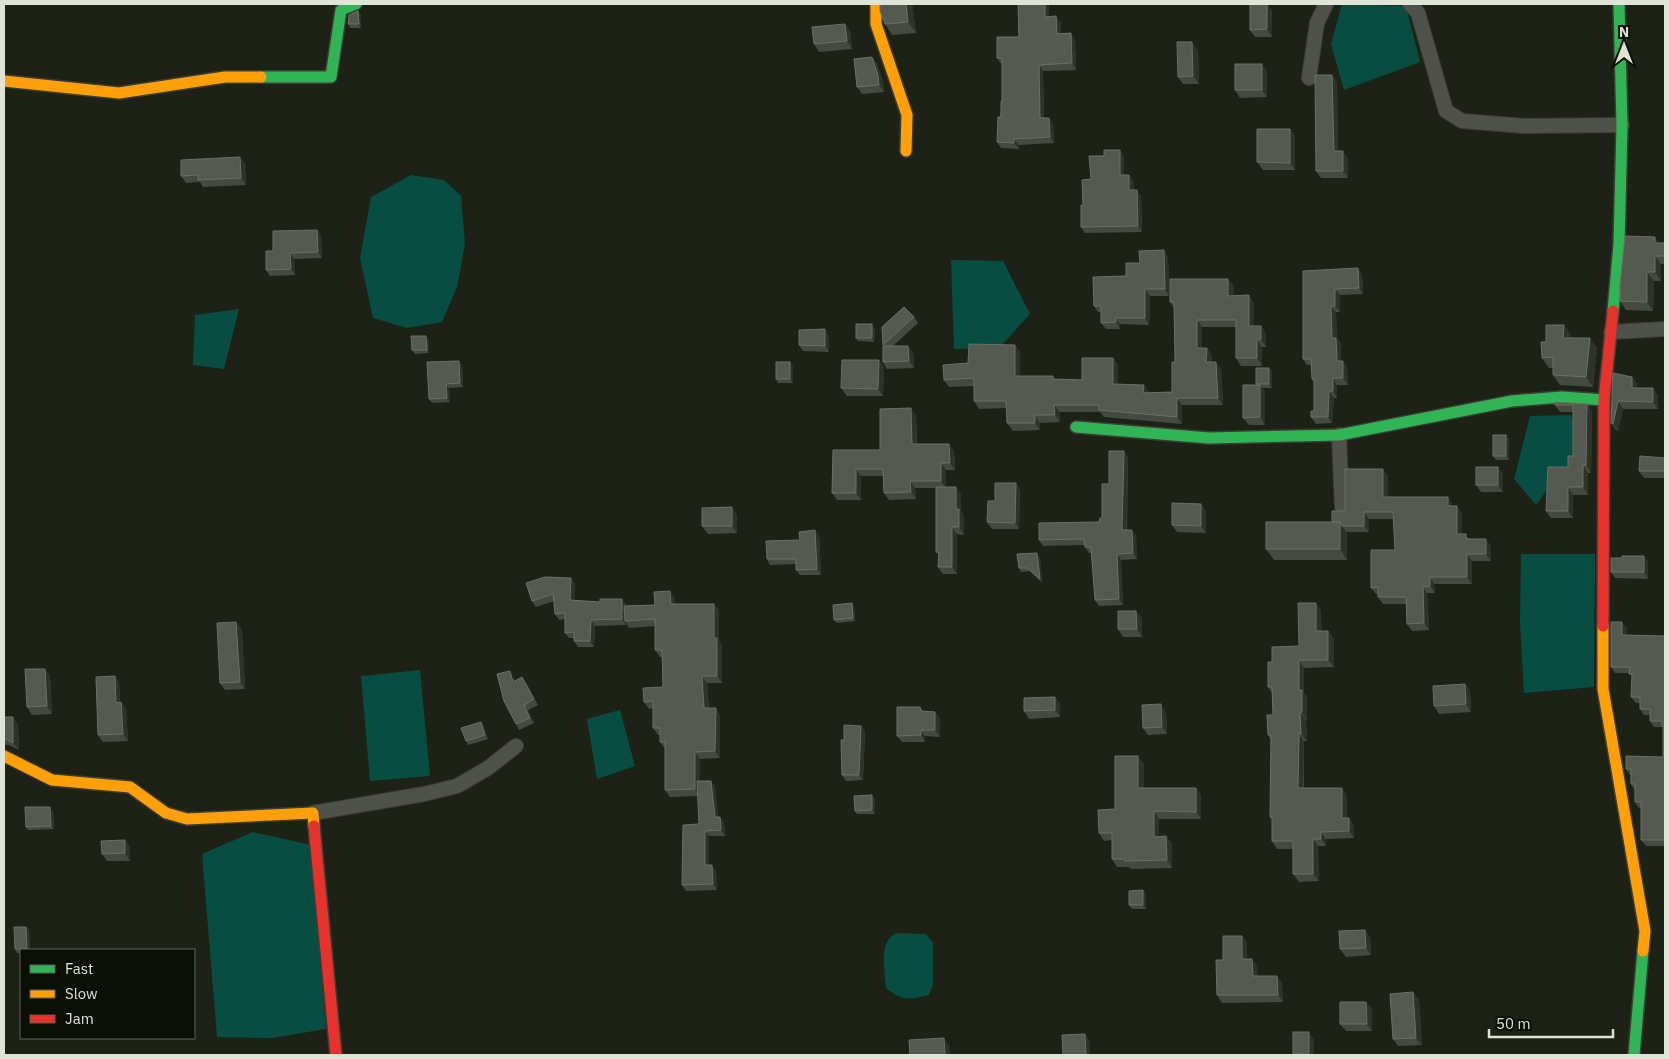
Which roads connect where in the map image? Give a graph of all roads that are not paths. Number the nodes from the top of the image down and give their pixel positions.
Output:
1 (356, 4) edge
2 (876, 4) edge
3 (1326, 4) edge
4 (1410, 4) edge
5 (1618, 4) edge
6 (1309, 78) dead end
7 (4, 80) edge
8 (1622, 125) junction
9 (906, 151) dead end
10 (1665, 329) edge
11 (1611, 332) junction
12 (1604, 400) junction
13 (1076, 427) dead end
14 (1339, 435) junction
15 (1342, 507) dead end
16 (516, 746) dead end
17 (4, 756) edge
18 (313, 813) junction
19 (336, 1055) edge
20 (1634, 1055) edge

1 - 7 street
2 - 9 street
3 - 6 street
4 - 8 street
5 - 8 street
8 - 11 street
10 - 11 street
11 - 12 street
12 - 14 street
12 - 20 street
13 - 14 street
14 - 15 street
16 - 18 street
17 - 18 street
18 - 19 street

